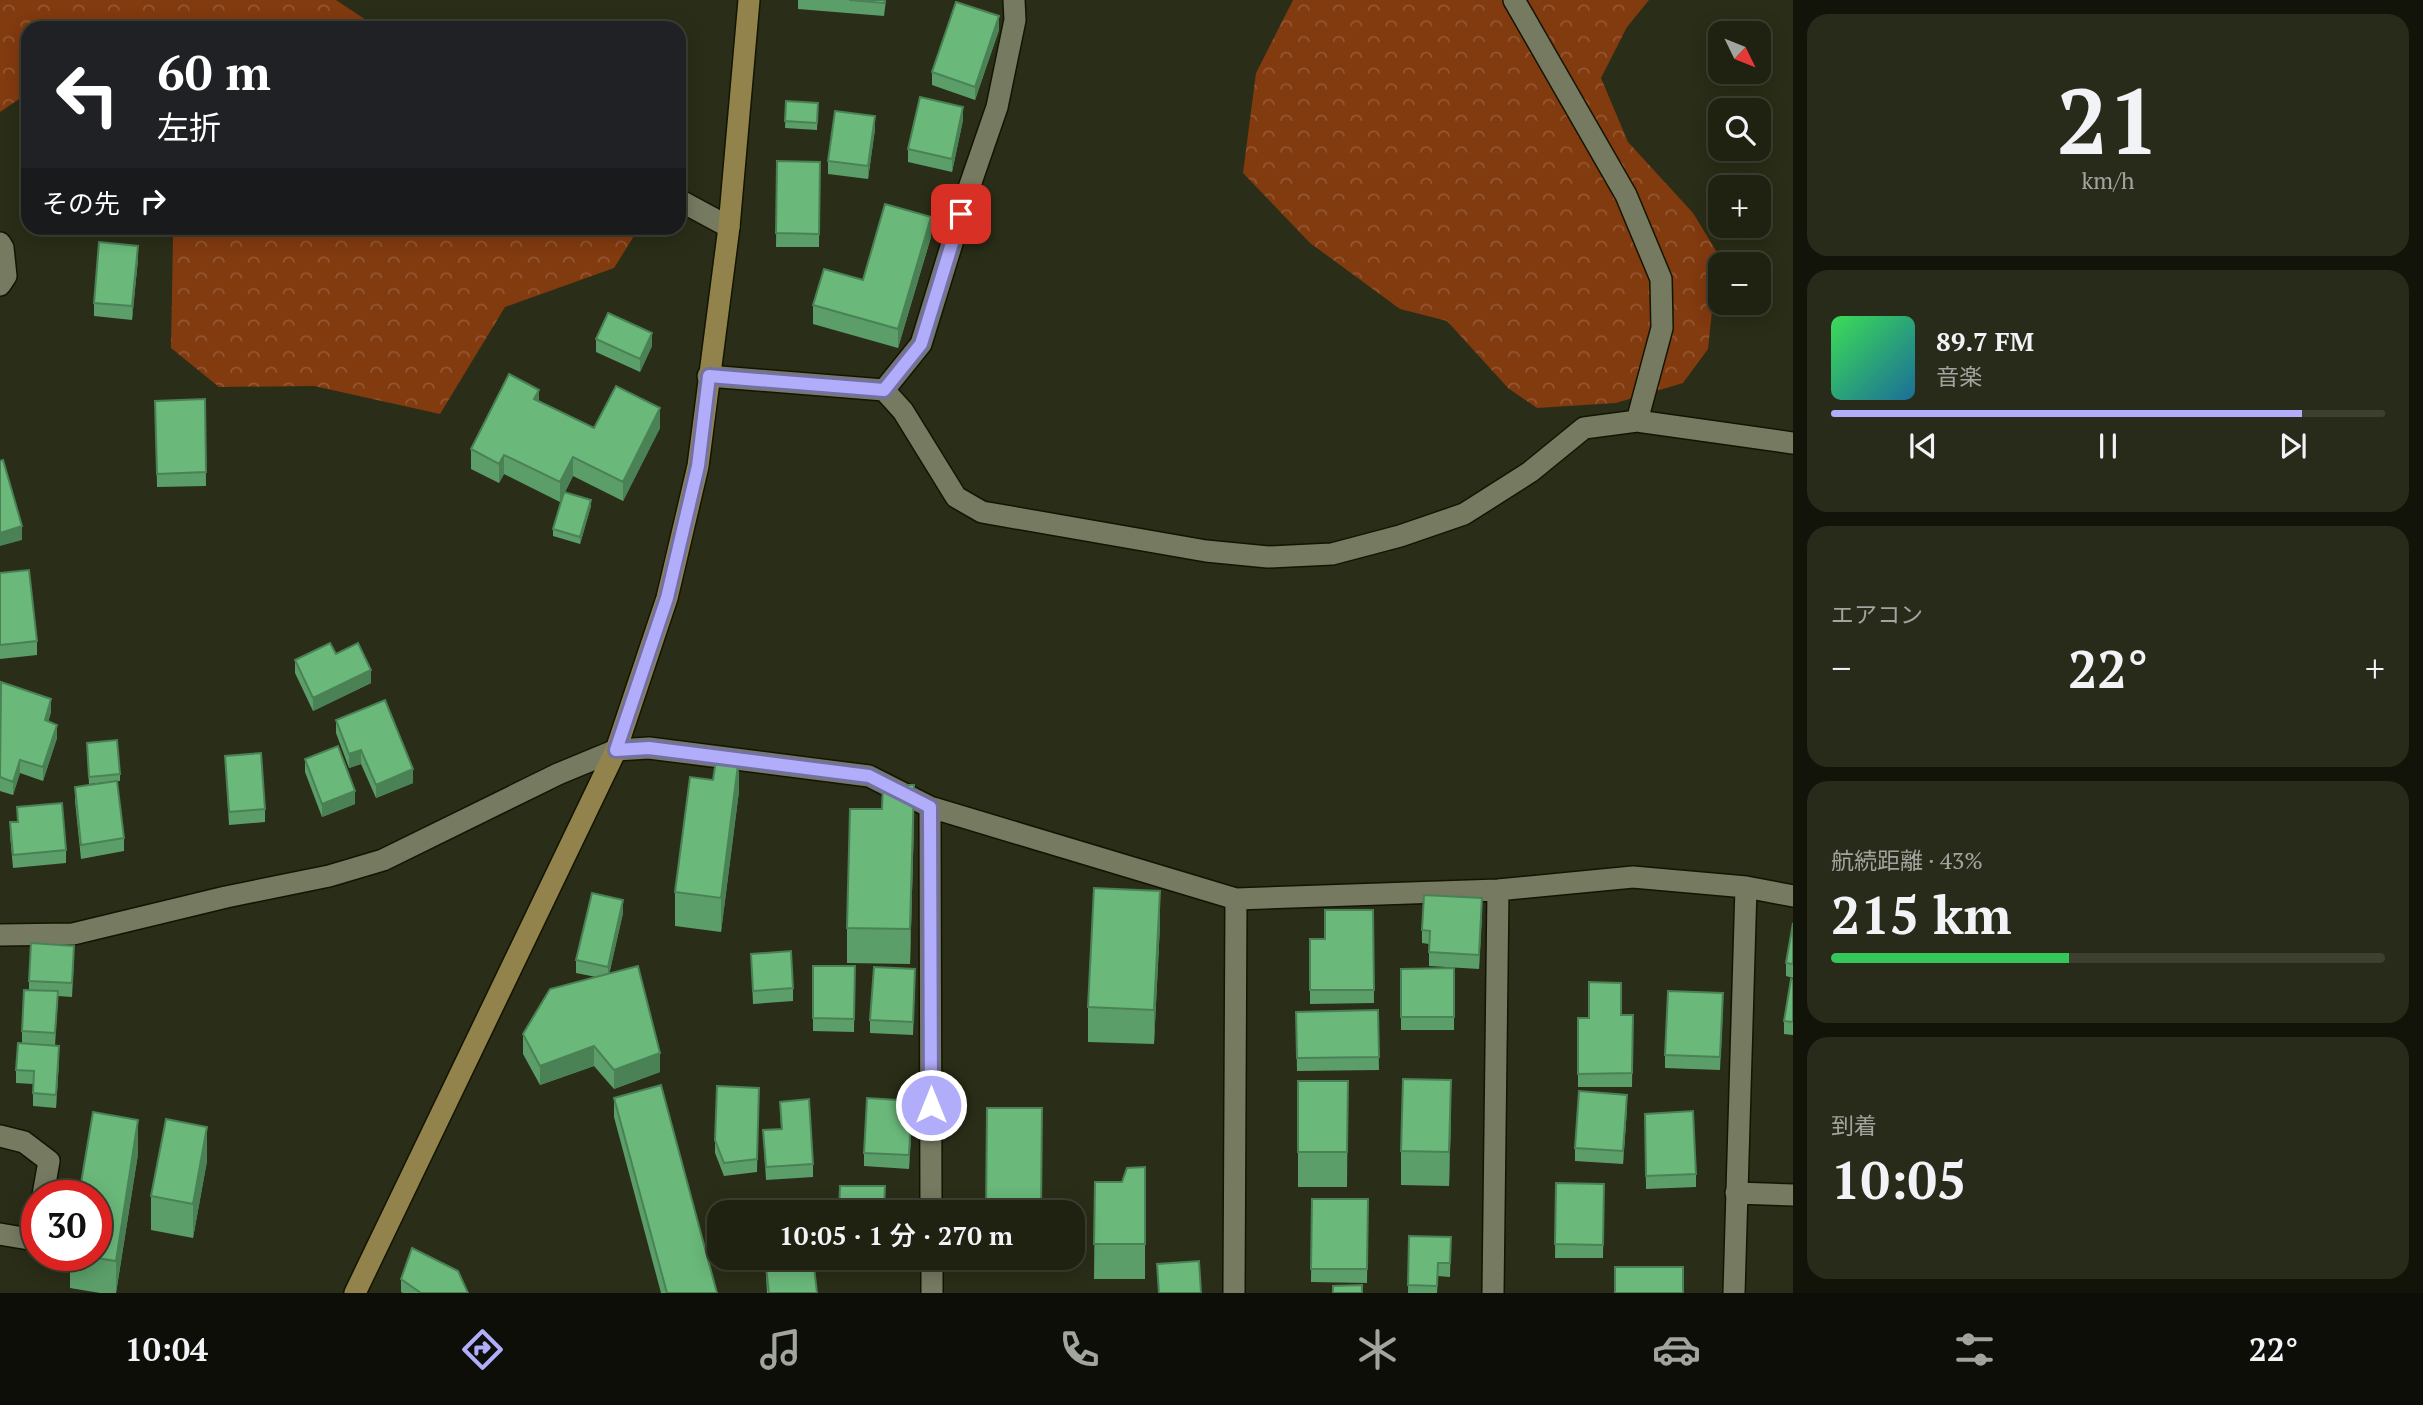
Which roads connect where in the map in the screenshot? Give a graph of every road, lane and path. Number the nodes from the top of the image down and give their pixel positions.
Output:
1 (749, 0) edge
2 (1014, 0) edge
3 (1514, 0) edge
4 (686, 204) edge
5 (730, 227) junction
6 (0, 243) edge
7 (0, 285) edge
8 (709, 376) junction
9 (884, 390) junction
10 (1637, 421) junction
11 (1793, 443) edge
12 (616, 750) junction
13 (930, 807) junction
14 (1746, 887) junction
15 (1498, 890) junction
16 (1793, 896) edge
17 (1236, 899) junction
18 (0, 935) edge
19 (0, 1136) edge
20 (46, 1180) edge
21 (1737, 1193) junction
22 (1793, 1195) edge
23 (932, 1200) edge
24 (0, 1234) edge
25 (21, 1239) edge
26 (932, 1270) edge
27 (355, 1293) edge
28 (932, 1293) edge
29 (1234, 1293) edge
30 (1493, 1293) edge
31 (1734, 1293) edge

1 - 5 street
2 - 9 street
3 - 10 street
4 - 5 street
5 - 8 street
6 - 7 street
8 - 9 street
8 - 12 street
9 - 10 street
10 - 11 street
12 - 13 street
12 - 18 street
12 - 27 street
13 - 17 street
13 - 23 street
14 - 15 street
14 - 16 street
14 - 21 street
15 - 17 street
15 - 30 street
17 - 29 street
19 - 20 street
21 - 22 street
21 - 31 street
24 - 25 street
26 - 28 street

